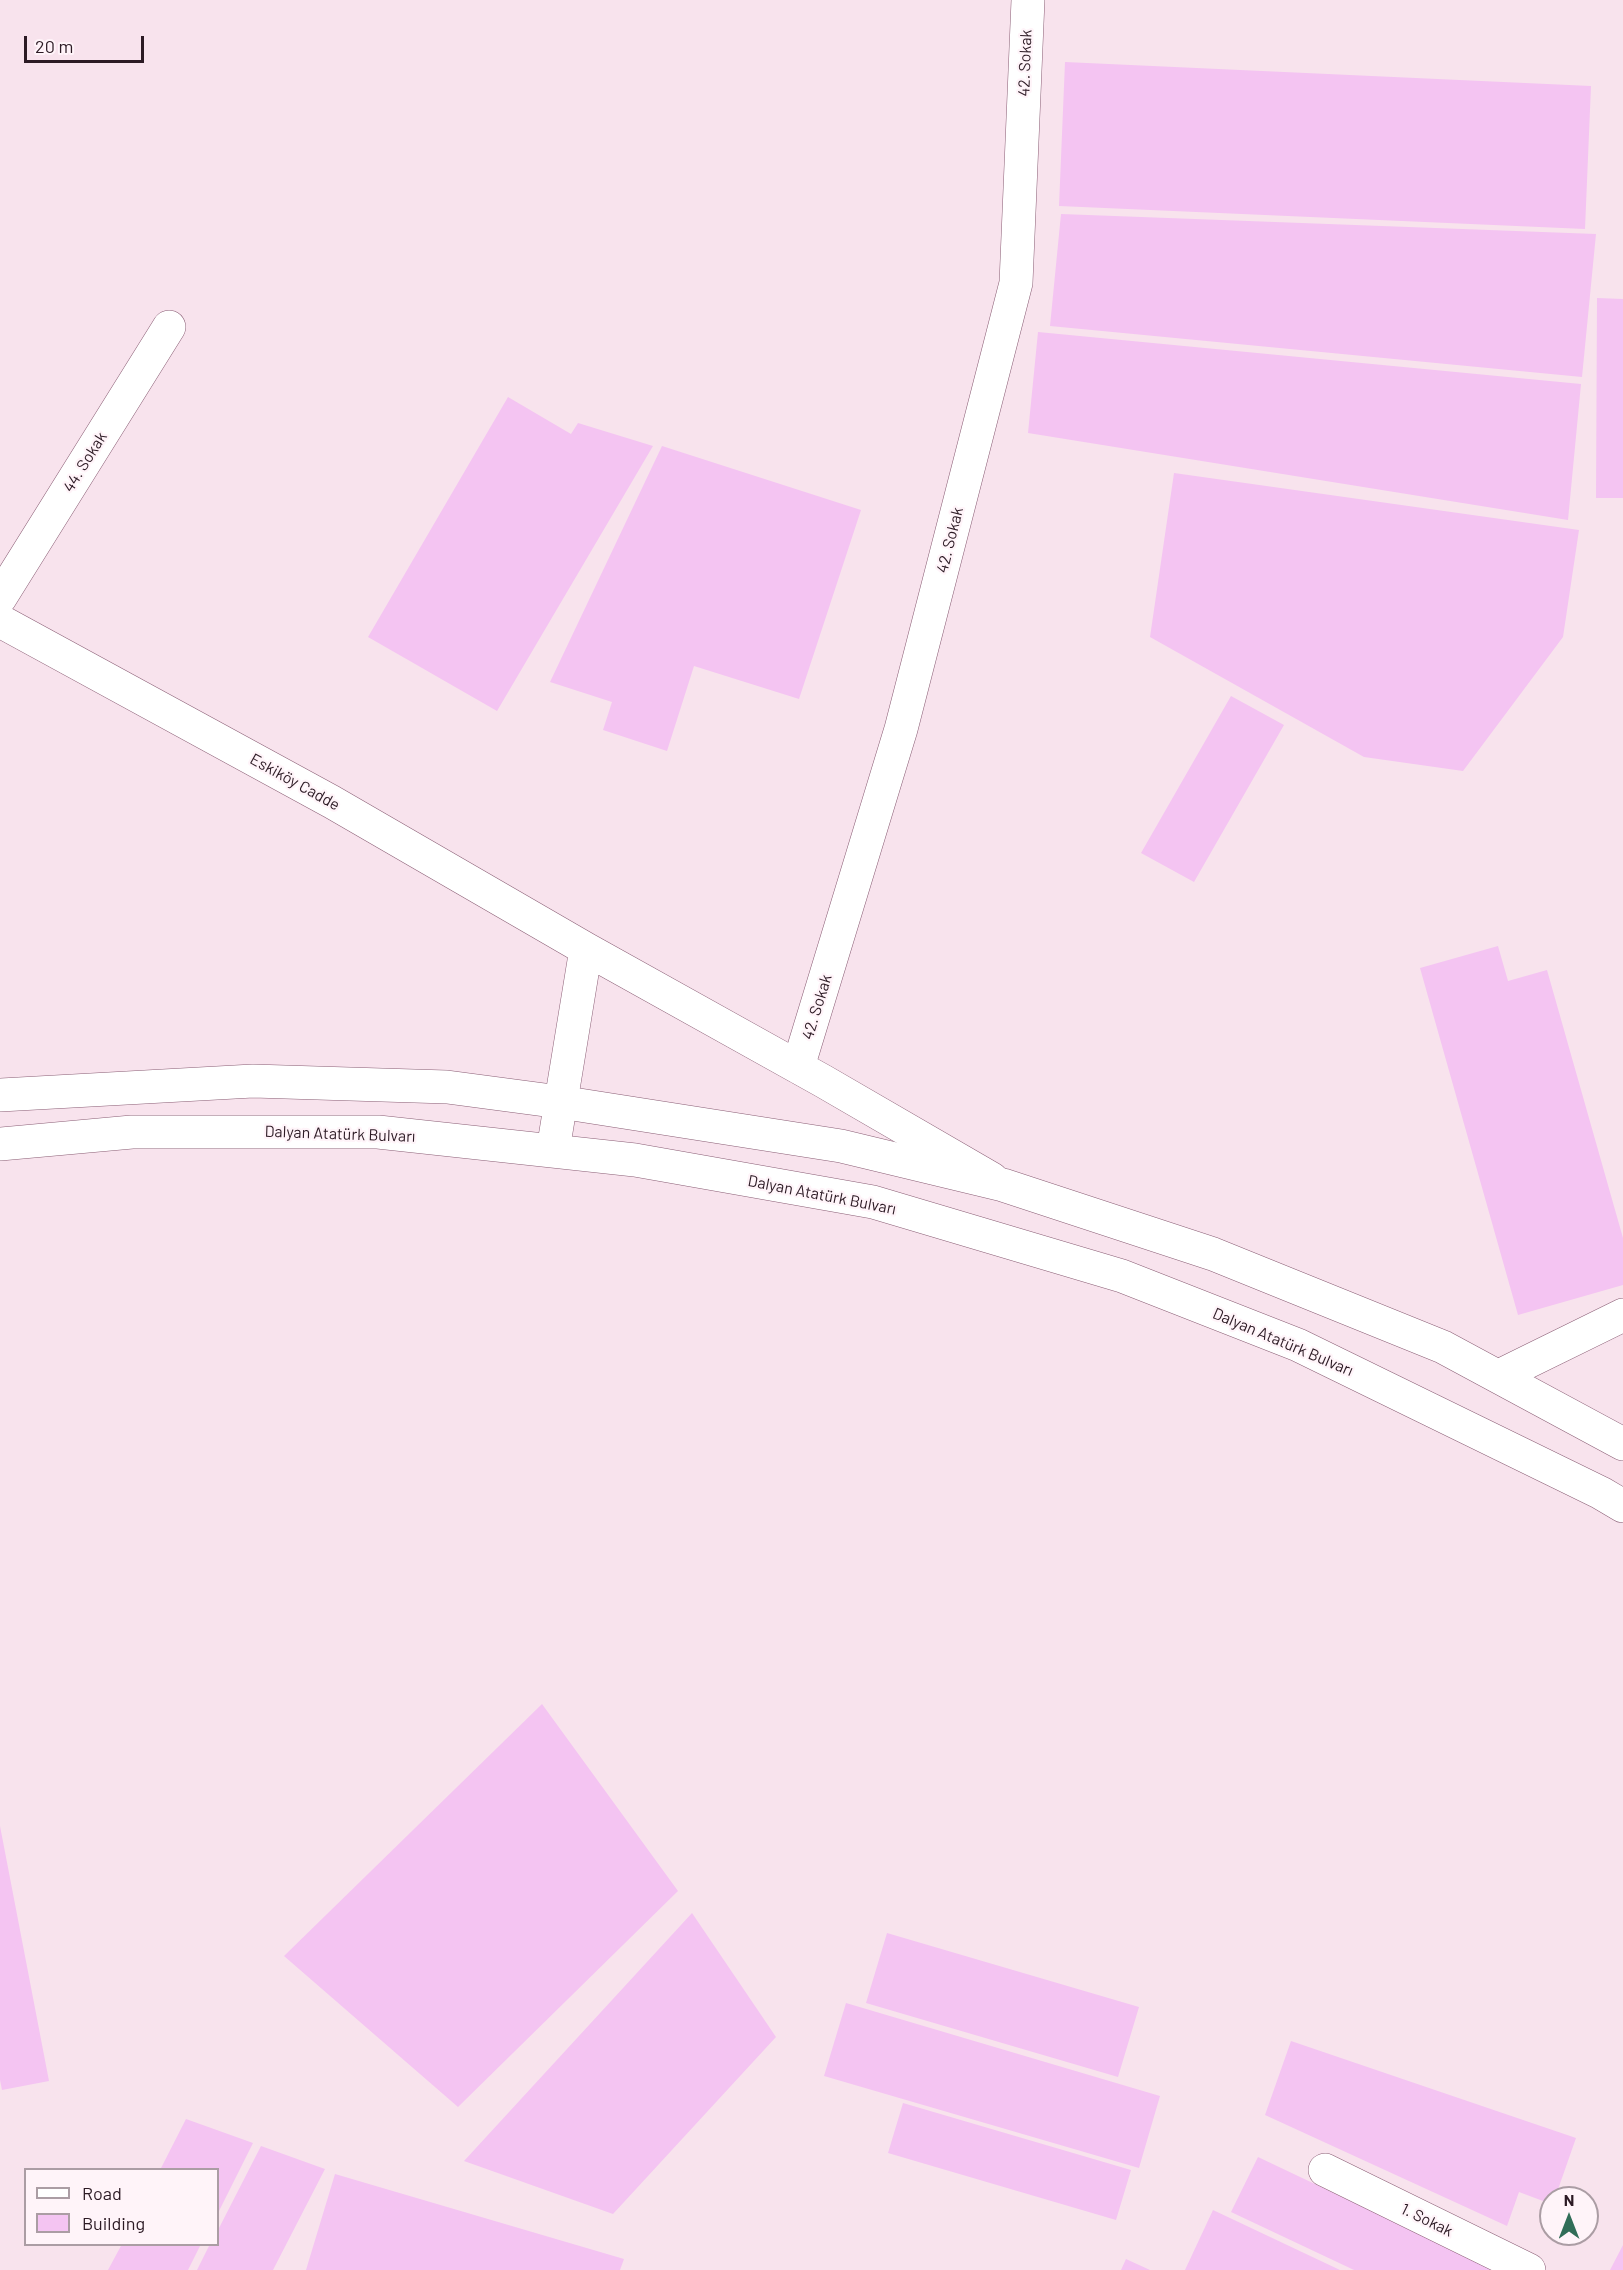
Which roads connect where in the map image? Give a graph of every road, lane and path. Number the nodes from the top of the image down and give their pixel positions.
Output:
1 (1028, 0) edge
2 (169, 327) dead end
3 (0, 598) edge
4 (0, 621) edge
5 (586, 949) junction
6 (798, 1067) junction
7 (0, 1095) edge
8 (560, 1102) junction
9 (0, 1144) edge
10 (553, 1150) junction
11 (1003, 1185) junction
12 (1623, 1316) edge
13 (1499, 1376) junction
14 (1623, 1444) edge
15 (1623, 1506) edge
16 (1325, 2170) dead end
17 (1529, 2270) edge

1 - 6 main road, 42. Sokak
2 - 3 main road, 44. Sokak
4 - 5 main road, Eskiköy Cadde
5 - 6 main road, Eskiköy Cadde
5 - 8 main road
6 - 11 main road, Eskiköy Cadde
7 - 8 main road
8 - 10 main road
8 - 11 main road
9 - 10 main road, Dalyan Atatürk Bulvarı
10 - 15 main road, Dalyan Atatürk Bulvarı
11 - 13 main road
12 - 13 main road
13 - 14 main road
16 - 17 main road, 1. Sokak

